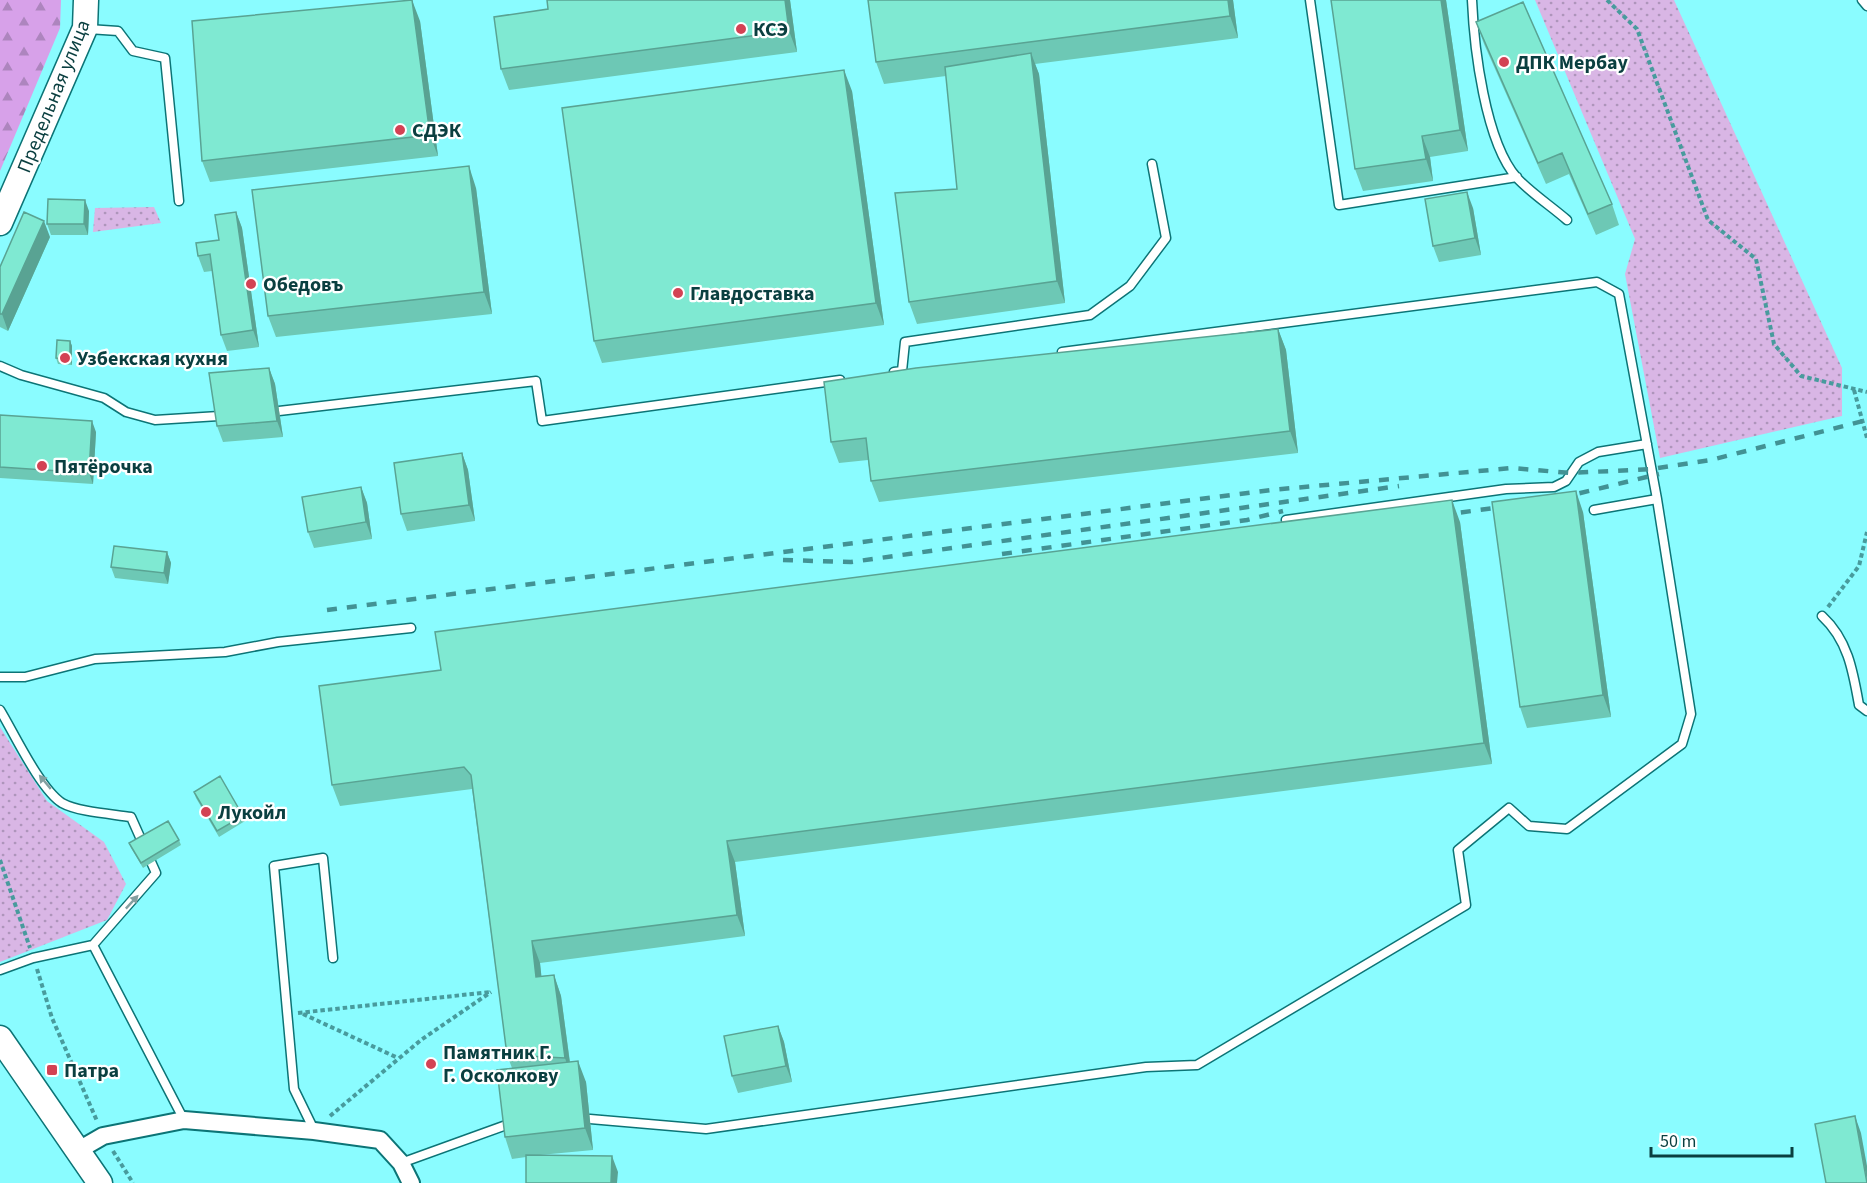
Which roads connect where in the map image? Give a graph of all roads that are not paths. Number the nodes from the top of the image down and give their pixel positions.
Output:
1 (86, 0) edge
2 (1310, 0) edge
3 (1472, 0) edge
4 (1862, 0) edge
5 (1867, 6) edge
6 (84, 28) junction
7 (1152, 164) dead end
8 (1517, 177) junction
9 (179, 201) dead end
10 (1567, 220) dead end
11 (0, 223) edge
12 (1047, 354) edge
13 (0, 366) edge
14 (879, 374) edge
15 (856, 377) edge
16 (279, 411) dead end
17 (219, 416) edge
18 (1647, 444) junction
19 (1657, 499) junction
20 (1594, 510) dead end
21 (1286, 520) edge
22 (1822, 615) road end
23 (411, 628) dead end
24 (0, 677) edge
25 (0, 710) edge
26 (1867, 711) edge
27 (93, 945) junction
28 (333, 958) dead end
29 (0, 970) edge
30 (0, 1038) edge
31 (590, 1119) dead end
32 (184, 1120) junction
33 (508, 1124) edge
34 (314, 1131) junction
35 (78, 1151) junction
36 (401, 1163) junction
37 (100, 1183) edge
38 (411, 1183) edge

1 - 6 street, Предельная улица
2 - 8 lane
3 - 8 lane
4 - 5 lane
6 - 9 lane
6 - 11 street, Предельная улица
7 - 14 lane
8 - 10 lane
12 - 18 lane
13 - 17 lane
15 - 16 lane
18 - 19 lane
18 - 21 lane
19 - 20 lane
19 - 31 lane
22 - 26 lane
23 - 24 lane
27 -> 25 lane
27 - 29 lane
27 - 32 lane
28 - 34 lane
30 - 35 street
32 - 34 street
32 - 35 street
33 - 36 lane
34 - 36 street
35 - 37 street
36 - 38 street

